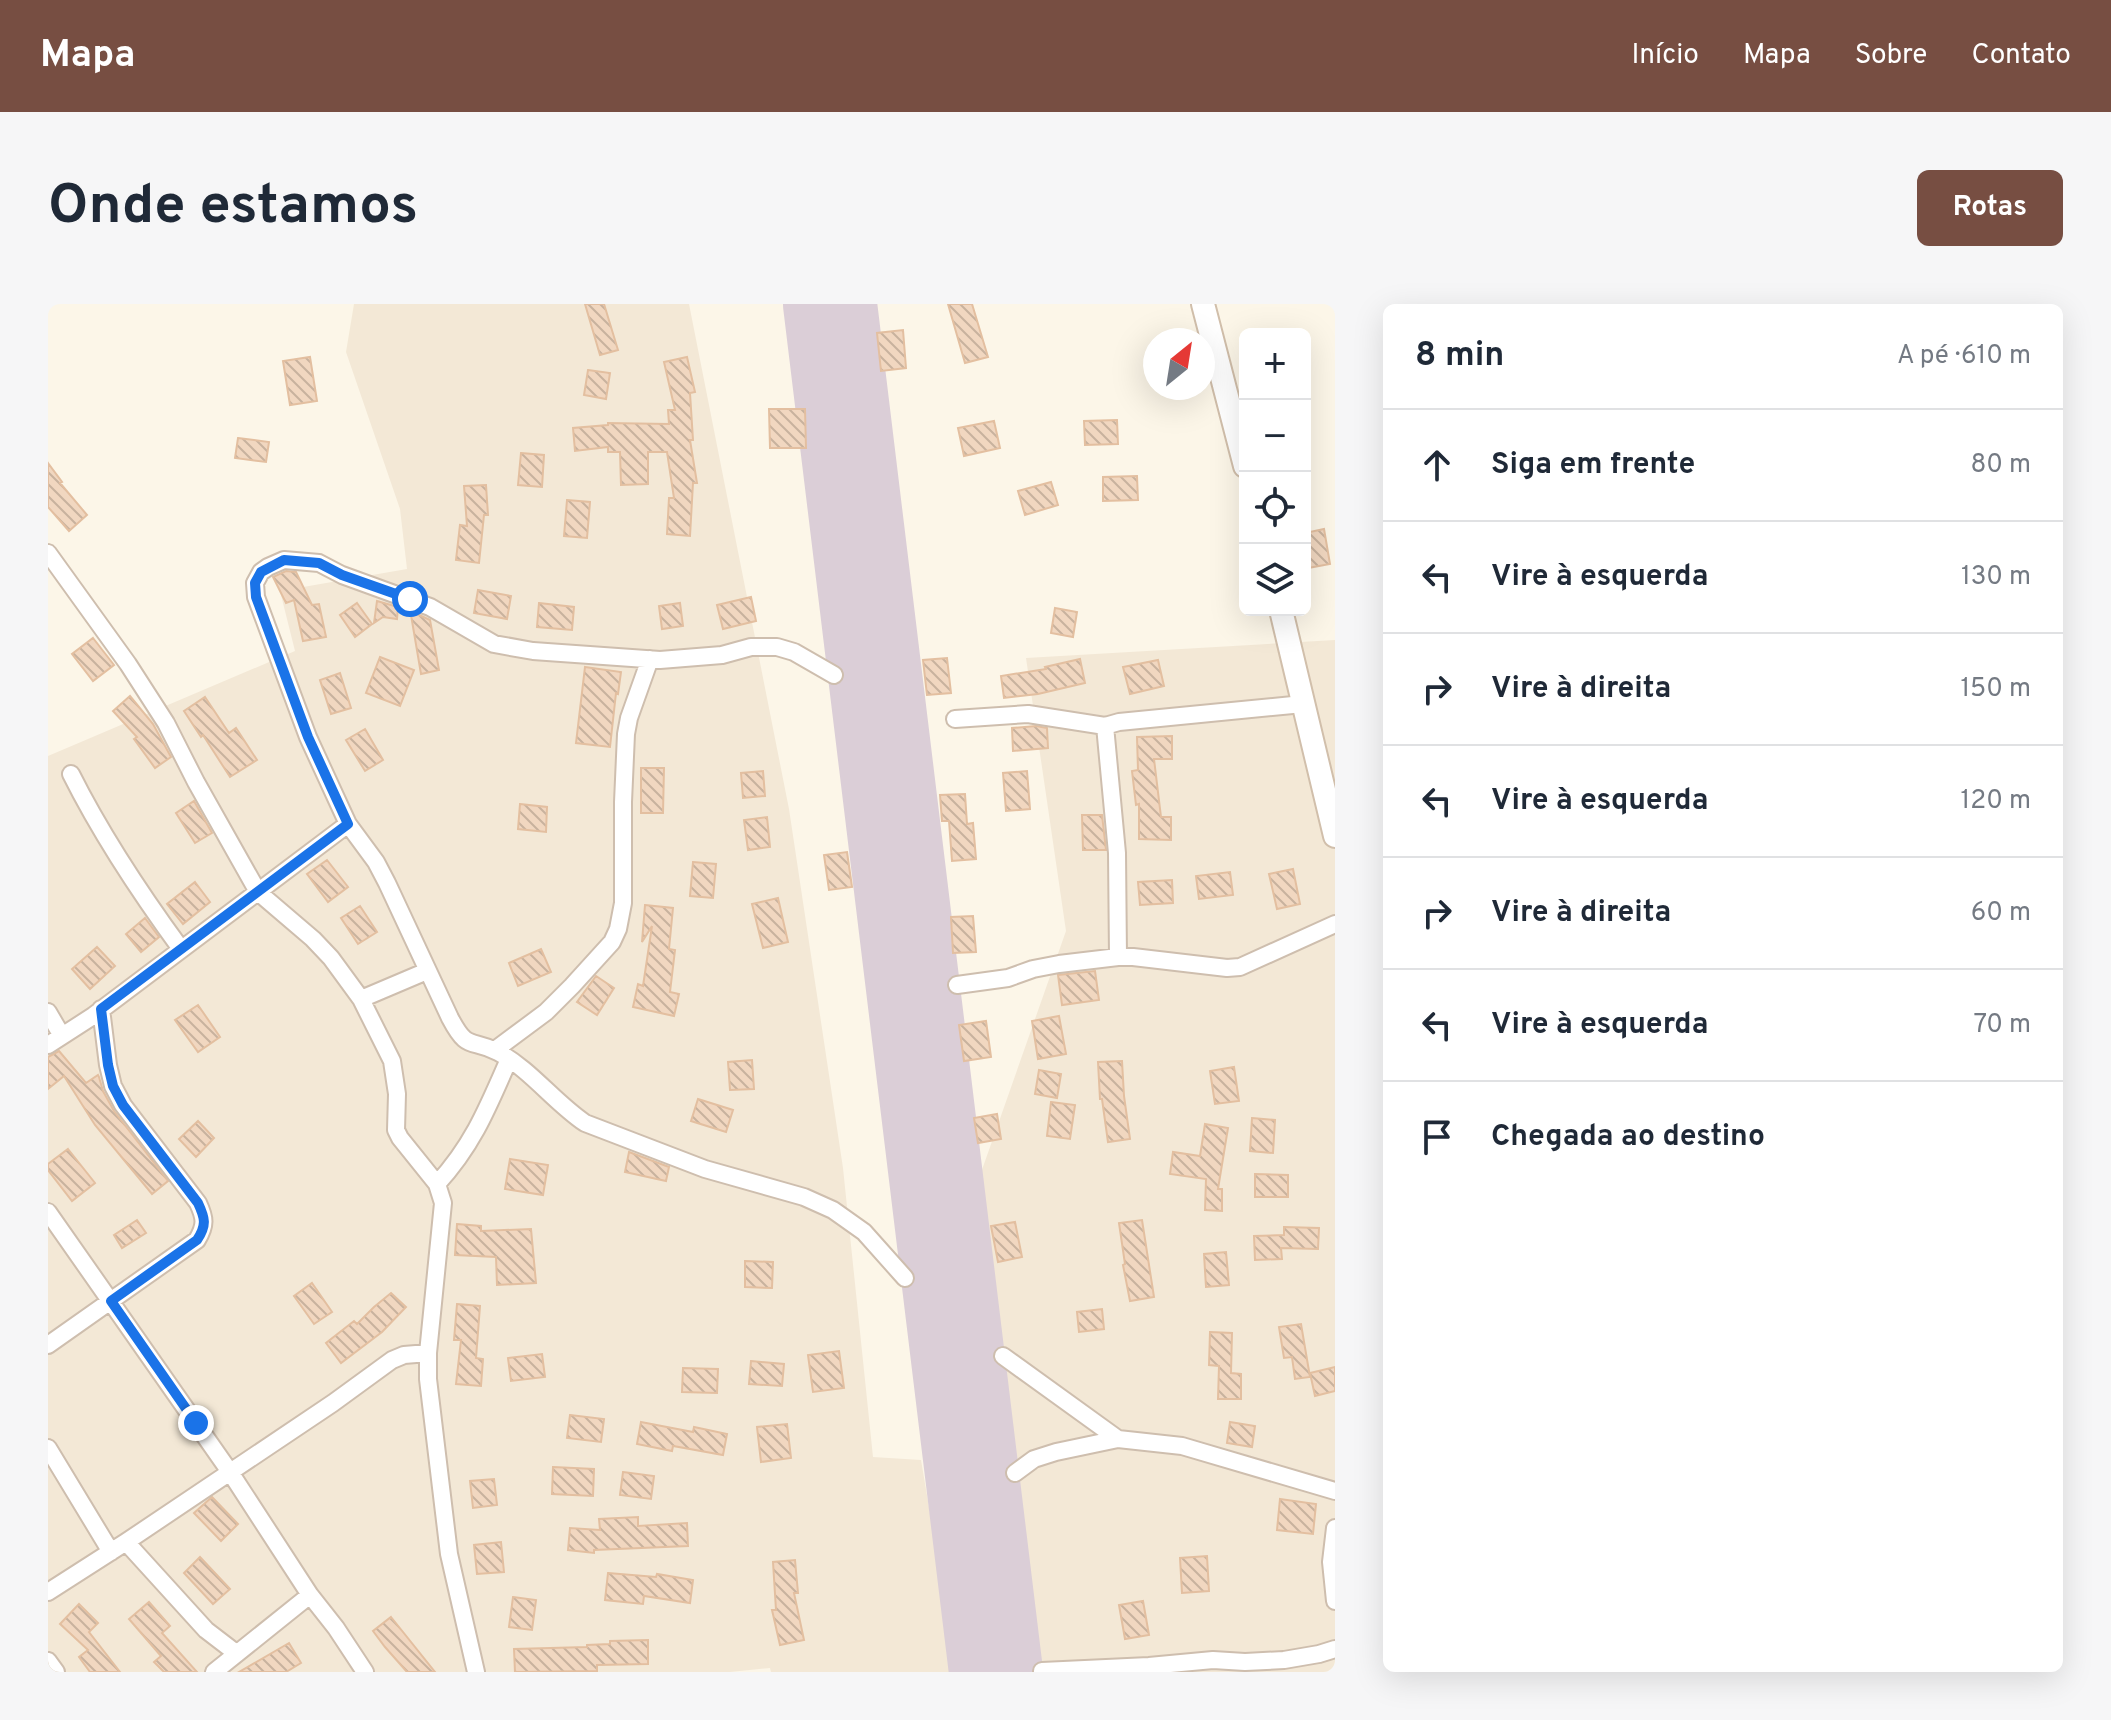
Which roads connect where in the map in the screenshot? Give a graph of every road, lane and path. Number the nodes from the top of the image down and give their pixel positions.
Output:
1 (1203, 304) edge
2 (1239, 443) edge
3 (48, 553) edge
4 (1282, 616) edge
5 (650, 659) junction
6 (834, 675) dead end
7 (1303, 704) junction
8 (955, 719) dead end
9 (1105, 726) junction
10 (71, 774) dead end
11 (348, 824) junction
12 (1335, 836) edge
13 (258, 892) junction
14 (1335, 924) edge
15 (181, 949) junction
16 (1118, 957) junction
17 (427, 971) junction
18 (957, 985) dead end
19 (361, 999) junction
20 (101, 1009) junction
21 (48, 1012) edge
22 (55, 1041) edge
23 (502, 1055) junction
24 (437, 1184) junction
25 (48, 1212) edge
26 (905, 1278) dead end
27 (111, 1301) junction
28 (48, 1345) edge
29 (428, 1353) junction
30 (1003, 1356) dead end
31 (1118, 1439) junction
32 (48, 1448) edge
33 (230, 1472) junction
34 (1015, 1473) dead end
35 (1335, 1491) edge
36 (1335, 1528) edge
37 (118, 1547) junction
38 (48, 1592) edge
39 (310, 1595) junction
40 (1335, 1601) edge
41 (1335, 1649) edge
42 (236, 1653) junction
43 (48, 1661) edge
44 (1042, 1671) edge
45 (56, 1672) edge
46 (214, 1672) edge
47 (365, 1672) edge
48 (476, 1672) edge

1 - 2 main road
3 - 13 street
4 - 7 main road
5 - 6 street
5 - 11 street
5 - 23 street
7 - 9 street
7 - 12 main road
8 - 9 street
9 - 16 street
10 - 15 street
11 - 13 street
11 - 17 street
13 - 15 street
13 - 19 street
14 - 16 street
15 - 20 street
16 - 18 street
17 - 19 street
17 - 23 street
19 - 24 street
20 - 22 street
20 - 27 street
21 - 22 street
23 - 24 street
23 - 26 street
24 - 29 street
25 - 27 street
27 - 28 street
27 - 33 street
29 - 33 street
29 - 48 street
30 - 31 street
31 - 34 street
31 - 35 street
32 - 37 street
33 - 37 street
33 - 39 street
36 - 40 street
37 - 38 street
37 - 42 street
39 - 42 street
39 - 47 street
41 - 44 street
42 - 46 street
43 - 45 street

